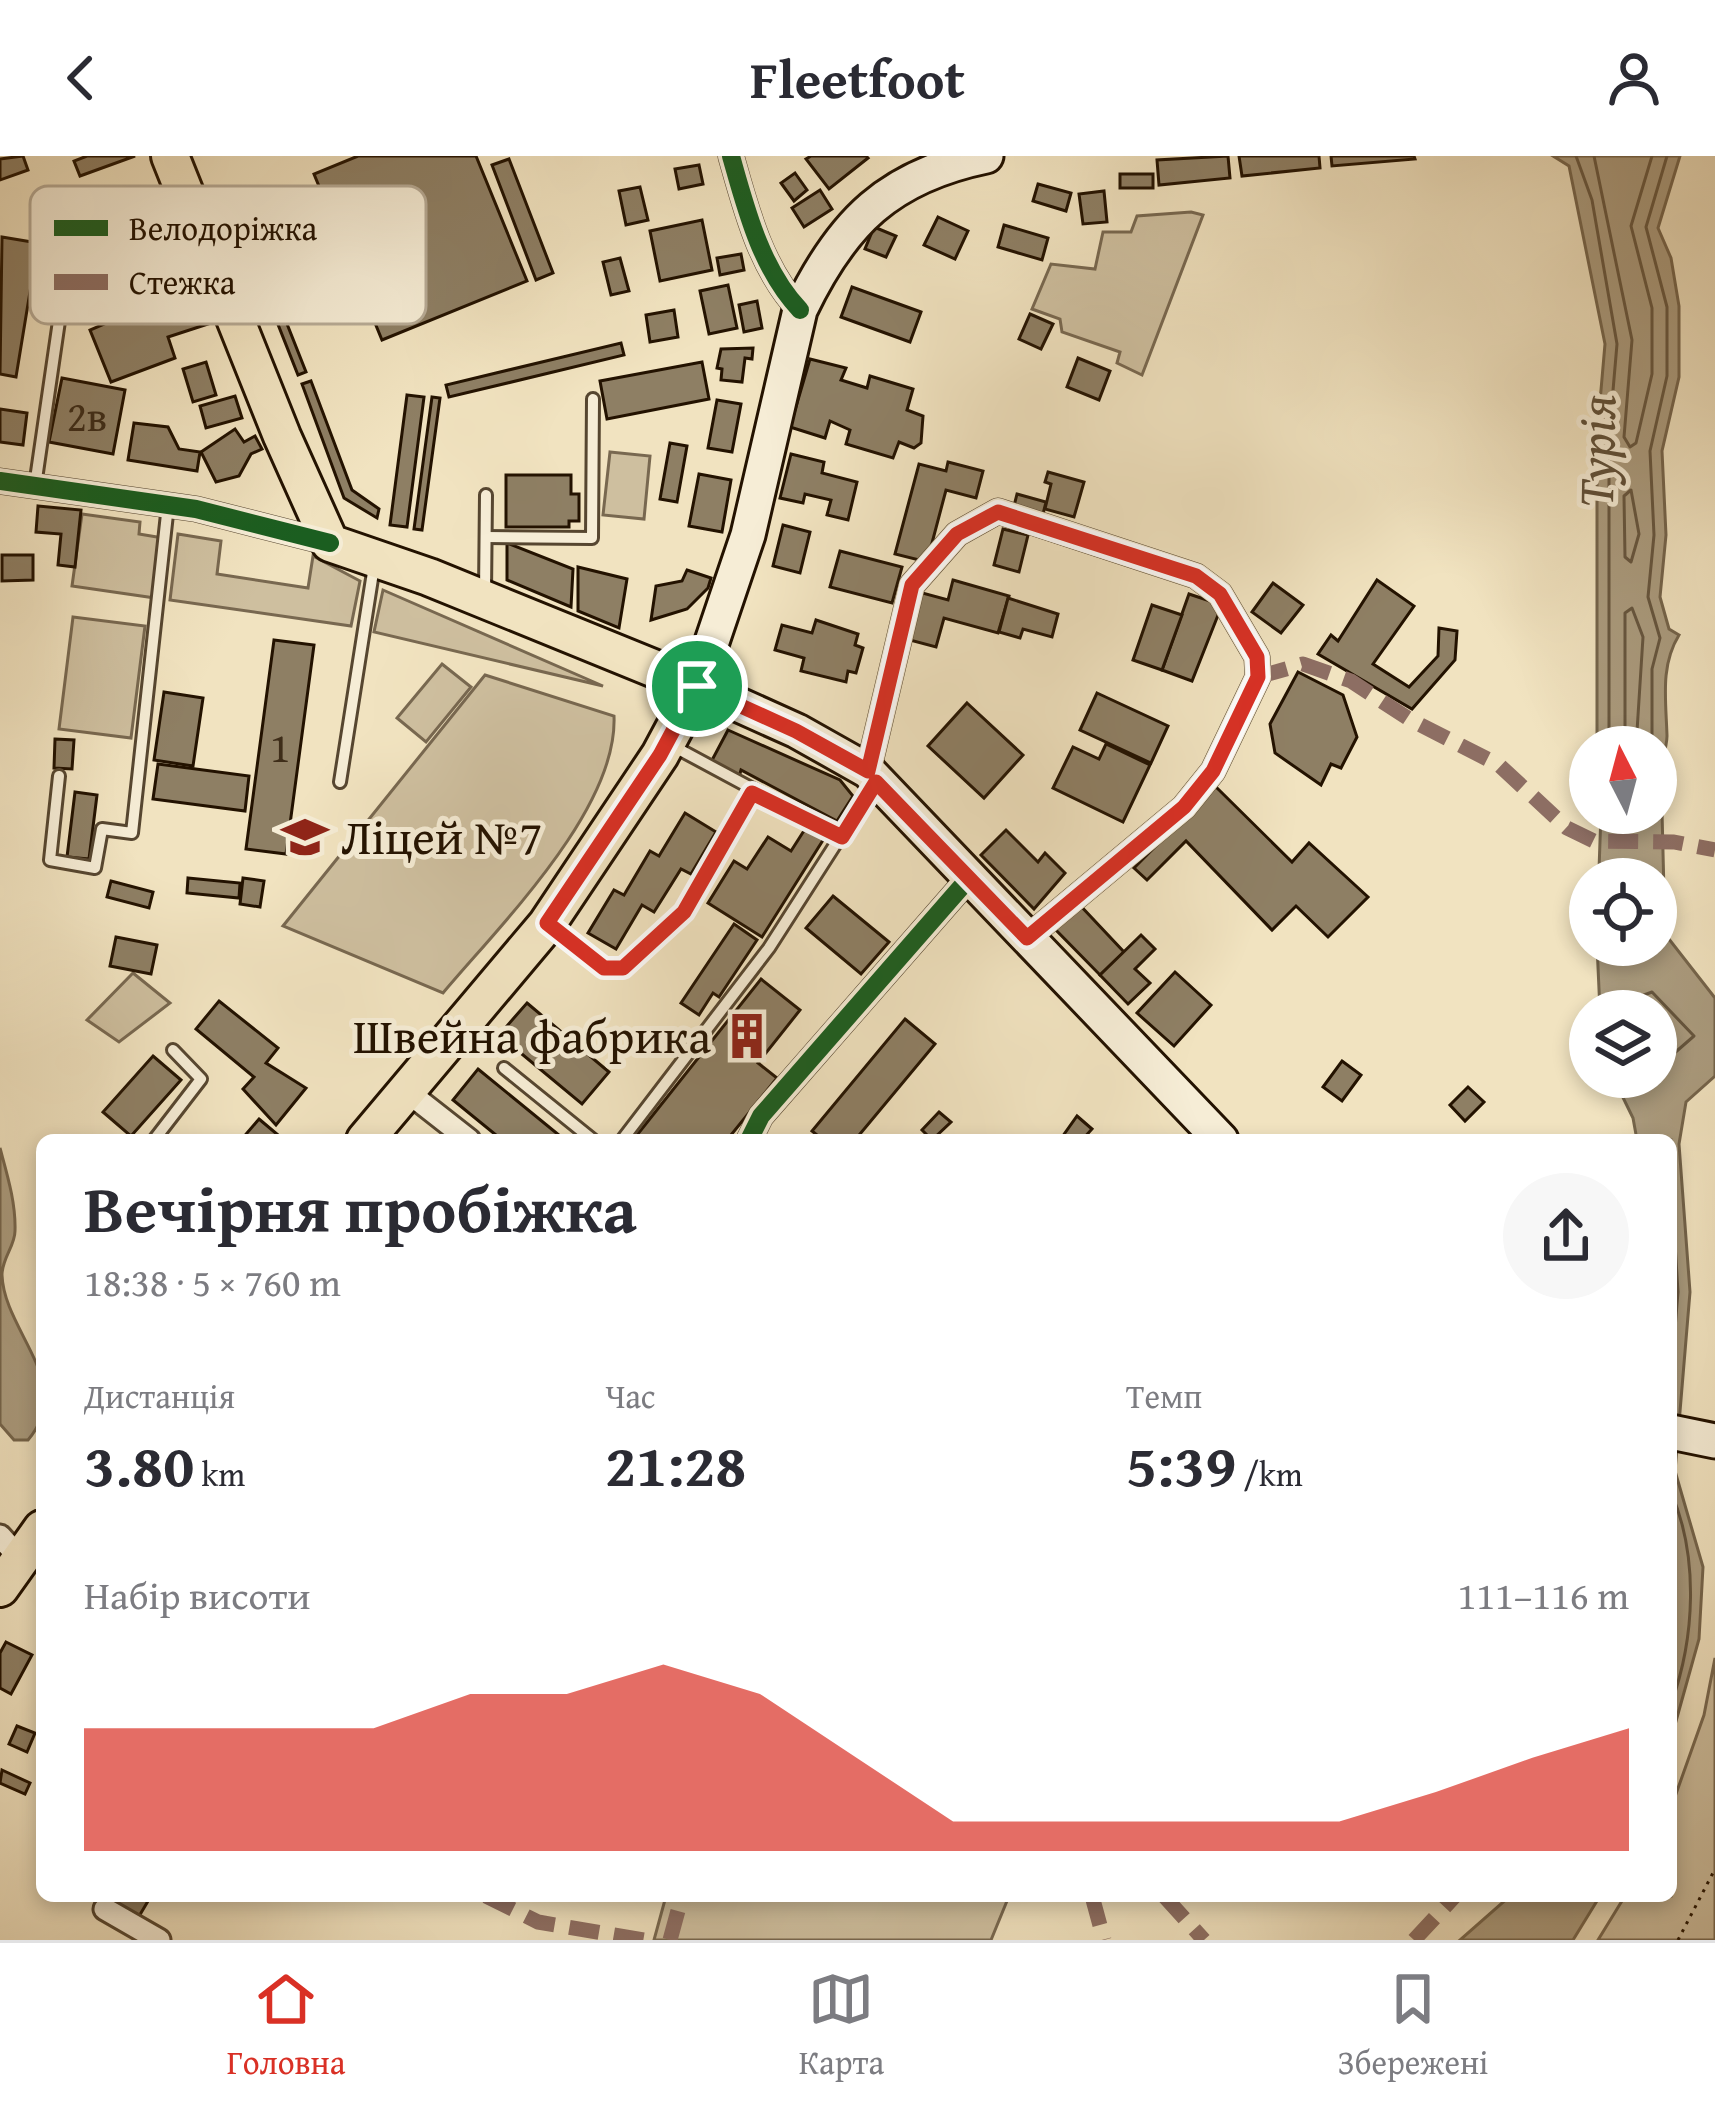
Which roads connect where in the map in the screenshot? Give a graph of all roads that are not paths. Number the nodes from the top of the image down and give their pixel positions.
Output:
1 (170, 156) edge
2 (731, 156) edge
3 (986, 156) edge
4 (942, 160) edge
5 (182, 186) edge
6 (800, 310) junction
7 (59, 324) edge
8 (237, 324) edge
9 (592, 399) dead end
10 (0, 481) edge
11 (35, 486) junction
12 (486, 495) dead end
13 (168, 505) junction
14 (486, 537) junction
15 (330, 543) junction
16 (376, 556) junction
17 (485, 602) junction
18 (697, 686) junction
19 (667, 743) junction
20 (59, 776) dead end
21 (872, 776) junction
22 (340, 782) dead end
23 (842, 837) junction
24 (726, 839) road end
25 (970, 878) junction
26 (547, 923) junction
27 (1027, 938) junction
28 (173, 1050) dead end
29 (504, 1067) dead end
30 (404, 1089) junction
31 (159, 1134) edge
32 (370, 1134) edge
33 (461, 1134) edge
34 (586, 1134) edge
35 (627, 1134) edge
36 (752, 1134) edge
37 (1215, 1134) edge
38 (1677, 1433) edge
39 (1715, 1441) edge
40 (105, 1909) dead end
41 (159, 1940) edge

1 - 5 main road
2 - 6 street
3 - 4 main road
4 - 6 main road
6 - 18 main road
7 - 11 lane
8 - 15 main road
9 - 14 lane
10 - 11 street
11 - 13 street
12 - 14 lane
13 - 15 street
13 - 20 lane
14 - 17 lane
15 - 16 main road
16 - 17 main road
16 - 22 lane
17 - 18 main road
18 - 19 main road
18 - 21 main road
19 - 23 lane
19 - 26 main road
21 - 23 lane
21 - 25 main road
21 - 27 street
23 - 35 lane
24 - 26 lane
25 - 27 main road
25 - 36 street
26 - 30 main road
27 - 37 main road
28 - 31 lane
29 - 34 lane
30 - 32 main road
30 - 33 street
38 - 39 main road
40 - 41 street

